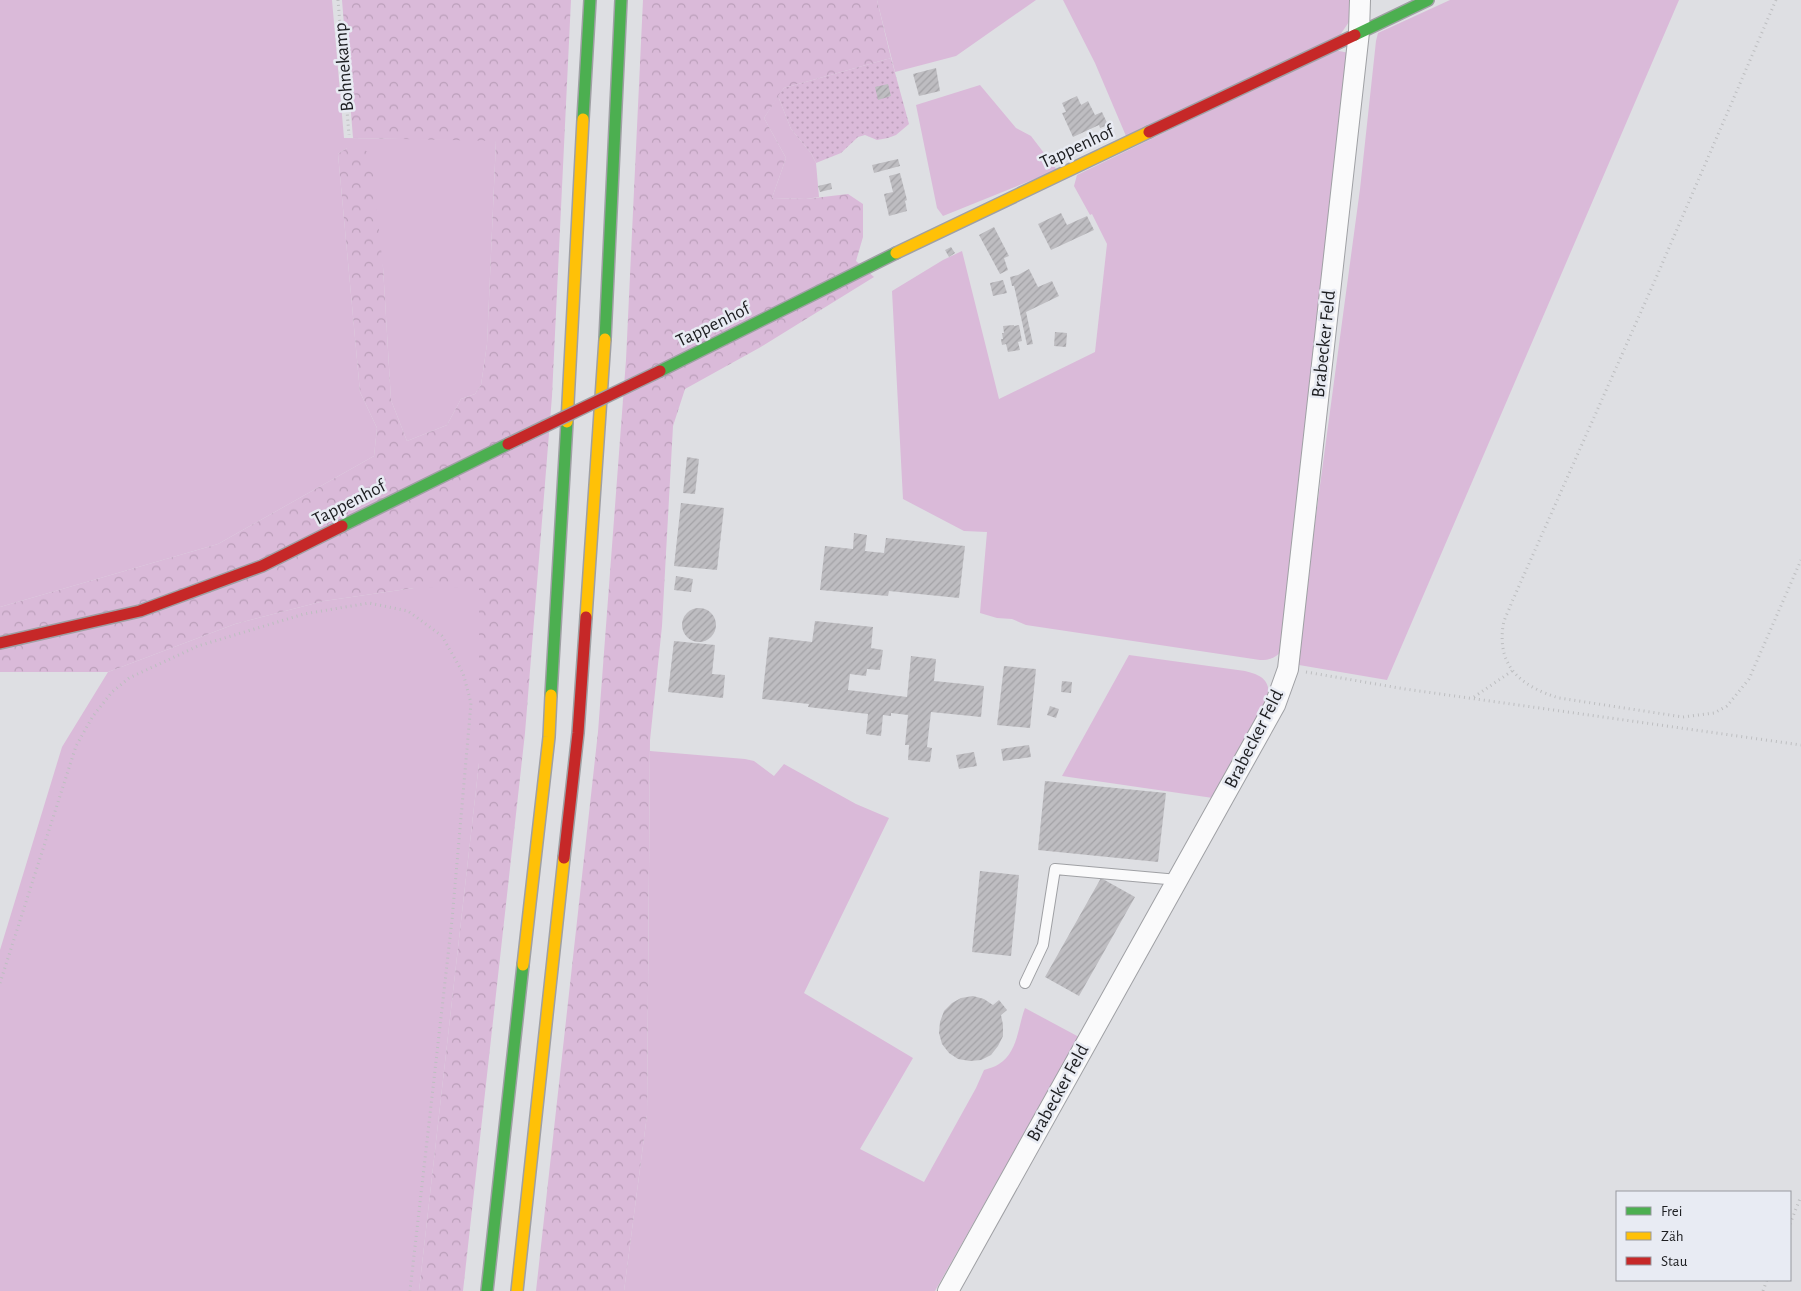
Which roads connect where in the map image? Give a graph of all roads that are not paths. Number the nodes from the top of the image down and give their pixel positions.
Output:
1 (590, 0) edge
2 (621, 0) edge
3 (1360, 0) edge
4 (1428, 0) edge
5 (1359, 32) junction
6 (0, 643) edge
7 (1178, 880) junction
8 (1025, 983) dead end
9 (488, 1291) edge
10 (517, 1291) edge
11 (948, 1291) edge

1 - 9 main road
2 - 10 main road
3 - 5 street, Brabecker Feld
4 - 5 main road, Tappenhof
5 - 6 main road, Tappenhof, bridge
5 - 7 street, Brabecker Feld
7 - 8 lane
7 - 11 street, Brabecker Feld

